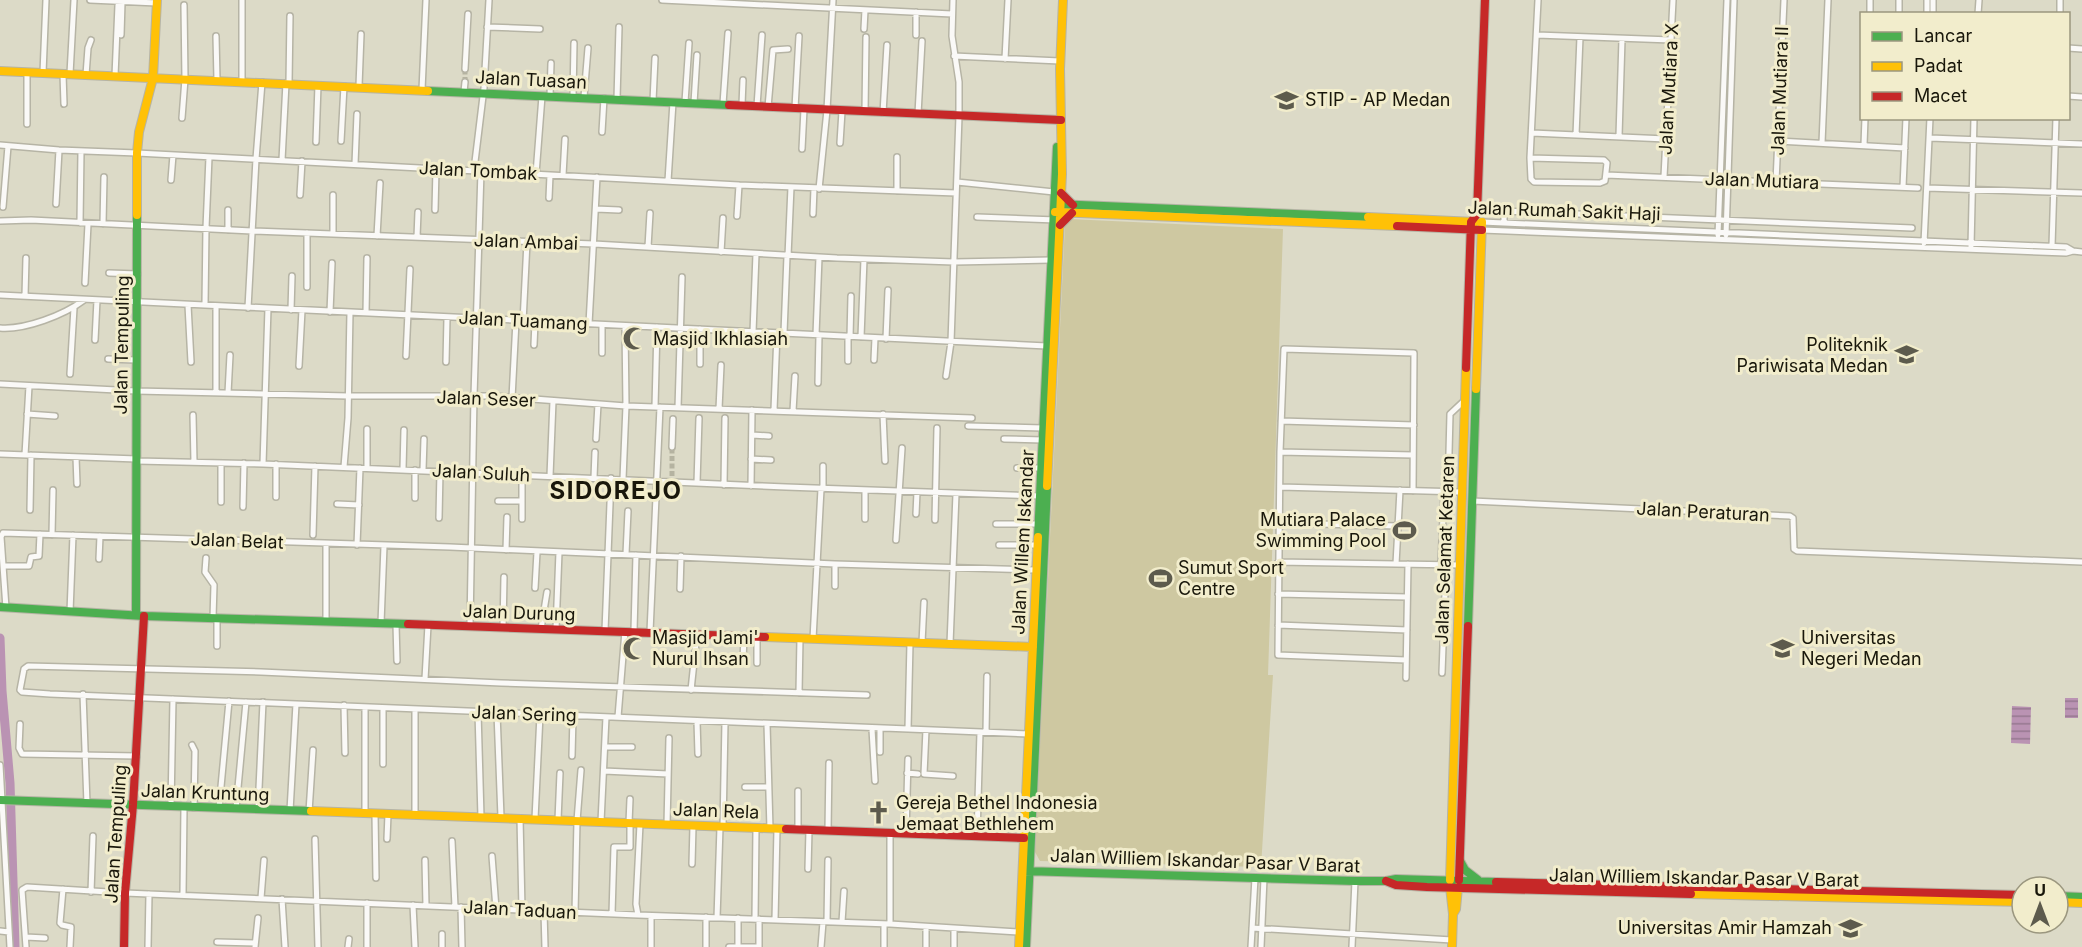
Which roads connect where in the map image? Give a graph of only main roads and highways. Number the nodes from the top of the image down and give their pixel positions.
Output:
1 (1063, 0) edge
2 (1485, 0) edge
3 (157, 2) edge
4 (0, 71) edge
5 (153, 78) junction
6 (1061, 120) junction
7 (1058, 192) junction
8 (1072, 209) junction
9 (1057, 214) junction
10 (1476, 214) junction
11 (1471, 226) junction
12 (1482, 226) junction
13 (1466, 374) junction
14 (1477, 375) junction
15 (3, 607) edge
16 (140, 616) junction
17 (1458, 636) junction
18 (1467, 637) junction
19 (1033, 647) junction
20 (1036, 665) junction
21 (1462, 789) junction
22 (1453, 790) junction
23 (2, 801) edge
24 (133, 805) junction
25 (411, 815) joint
26 (1024, 838) junction
27 (1460, 860) junction
28 (1026, 871) junction
29 (1479, 880) junction
30 (1454, 884) junction
31 (1586, 887) junction
32 (2010, 898) edge
33 (1452, 944) edge
34 (124, 947) edge
35 (1019, 947) edge
36 (1026, 947) edge

1 - 6 main road, Jalan Willem Iskandar
2 - 10 main road
3 - 5 main road, Jalan Tempuling
4 - 5 main road, Jalan Tuasan
5 - 6 main road, Jalan Tuasan
5 - 16 main road, Jalan Tempuling
6 - 7 main road, Jalan Willem Iskandar
7 - 8 main road
7 - 9 main road, Jalan Willem Iskandar
8 - 9 main road, Jalan Rumah Sakit Haji
8 - 9 main road
8 - 11 main road, Jalan Rumah Sakit Haji
9 - 19 main road, Jalan Willem Iskandar
9 - 20 main road, Jalan Willem Iskandar
10 - 11 main road
10 - 12 main road
11 - 12 main road, Jalan Rumah Sakit Haji
11 - 13 main road, Jalan Selamat Ketaren
12 - 14 main road, Jalan Selamat Ketaren
13 - 14 main road
13 - 17 main road, Jalan Selamat Ketaren
14 - 18 main road, Jalan Selamat Ketaren
15 - 16 main road, Jalan Durung
16 - 19 main road, Jalan Durung
16 - 24 main road, Jalan Tempuling
17 - 18 main road
17 - 22 main road, Jalan Selamat Ketaren
18 - 21 main road, Jalan Selamat Ketaren
19 - 20 main road, Jalan Willem Iskandar
20 - 26 main road, Jalan Willem Iskandar
20 - 28 main road, Jalan Willem Iskandar
21 - 22 main road
21 - 27 main road, Jalan Selamat Ketaren
22 - 30 main road, Jalan Selamat Ketaren
23 - 24 main road, Jalan Kruntung
24 - 25 main road, Jalan Kruntung
24 - 34 main road, Jalan Tempuling
25 - 26 main road, Jalan Rela
26 - 28 main road, Jalan Willem Iskandar
27 - 29 main road
27 - 30 main road, Jalan Selamat Ketaren
28 - 30 main road, Jalan Williem Iskandar Pasar V Barat
28 - 35 main road, Jalan Willem Iskandar
28 - 36 main road, Jalan Willem Iskandar
29 - 30 main road, Jalan Williem Iskandar Pasar V Barat
29 - 31 main road, Jalan Williem Iskandar Pasar V Barat
30 - 31 main road, Jalan Williem Iskandar Pasar V Barat
30 - 33 main road, Jalan Selamat Ketaren
31 - 32 main road, Jalan Williem Iskandar Pasar V Barat

